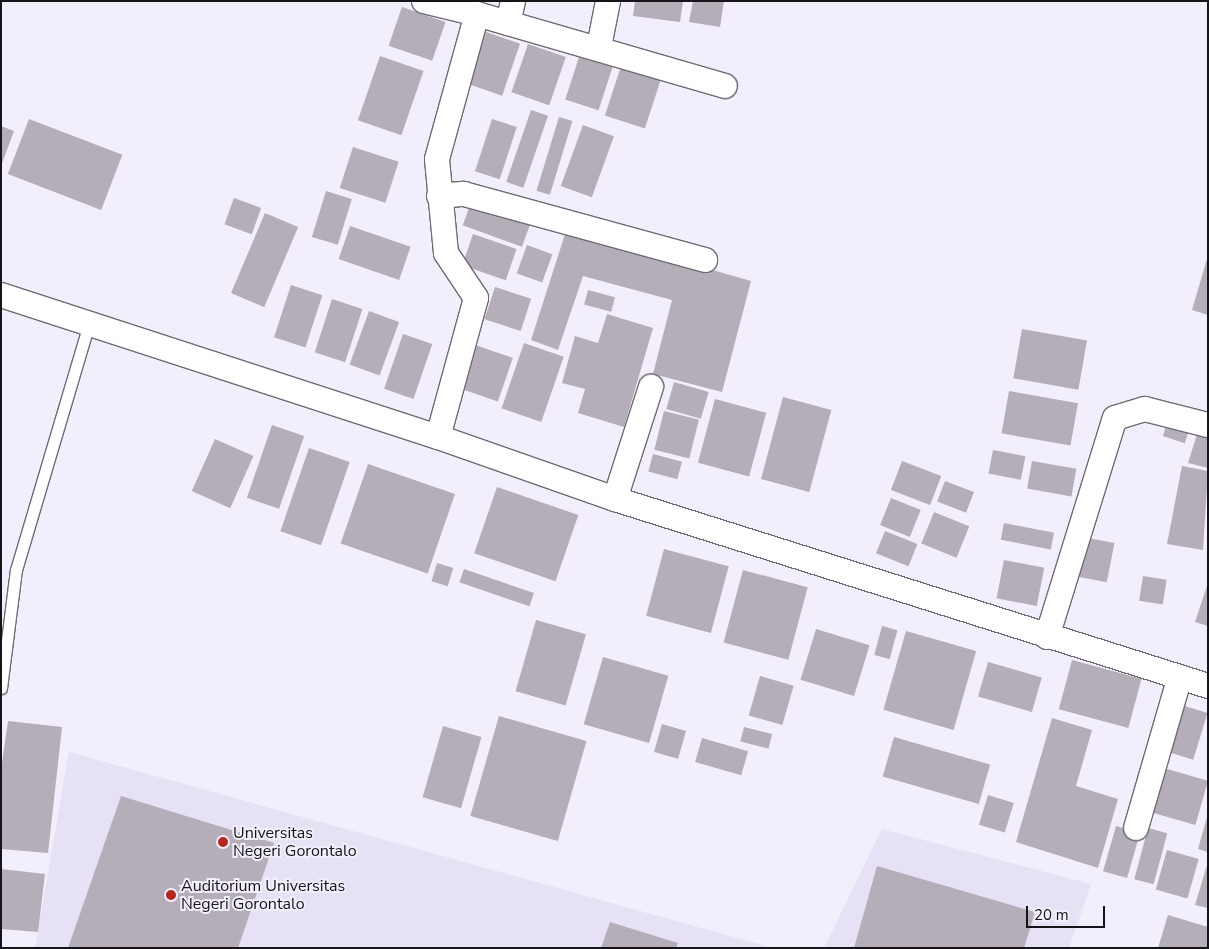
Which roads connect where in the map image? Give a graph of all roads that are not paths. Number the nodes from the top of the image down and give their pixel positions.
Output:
1 (424, 1) edge
2 (608, 1) edge
3 (511, 12) edge
4 (477, 14) junction
5 (599, 47) junction
6 (725, 86) dead end
7 (439, 196) junction
8 (705, 260) dead end
9 (1, 295) edge
10 (89, 324) junction
11 (651, 387) dead end
12 (1208, 425) edge
13 (438, 436) junction
14 (615, 499) junction
15 (1047, 637) junction
16 (1180, 677) junction
17 (1208, 686) edge
18 (1, 688) edge
19 (1136, 828) dead end

1 - 4 street
2 - 5 street
3 - 4 street
3 - 5 street
4 - 7 street
5 - 6 street
7 - 8 street
7 - 13 street
9 - 10 street
10 - 13 street
10 - 18 lane
11 - 14 street
12 - 15 street
13 - 14 street
14 - 15 street
15 - 16 street
16 - 17 street
16 - 19 street

